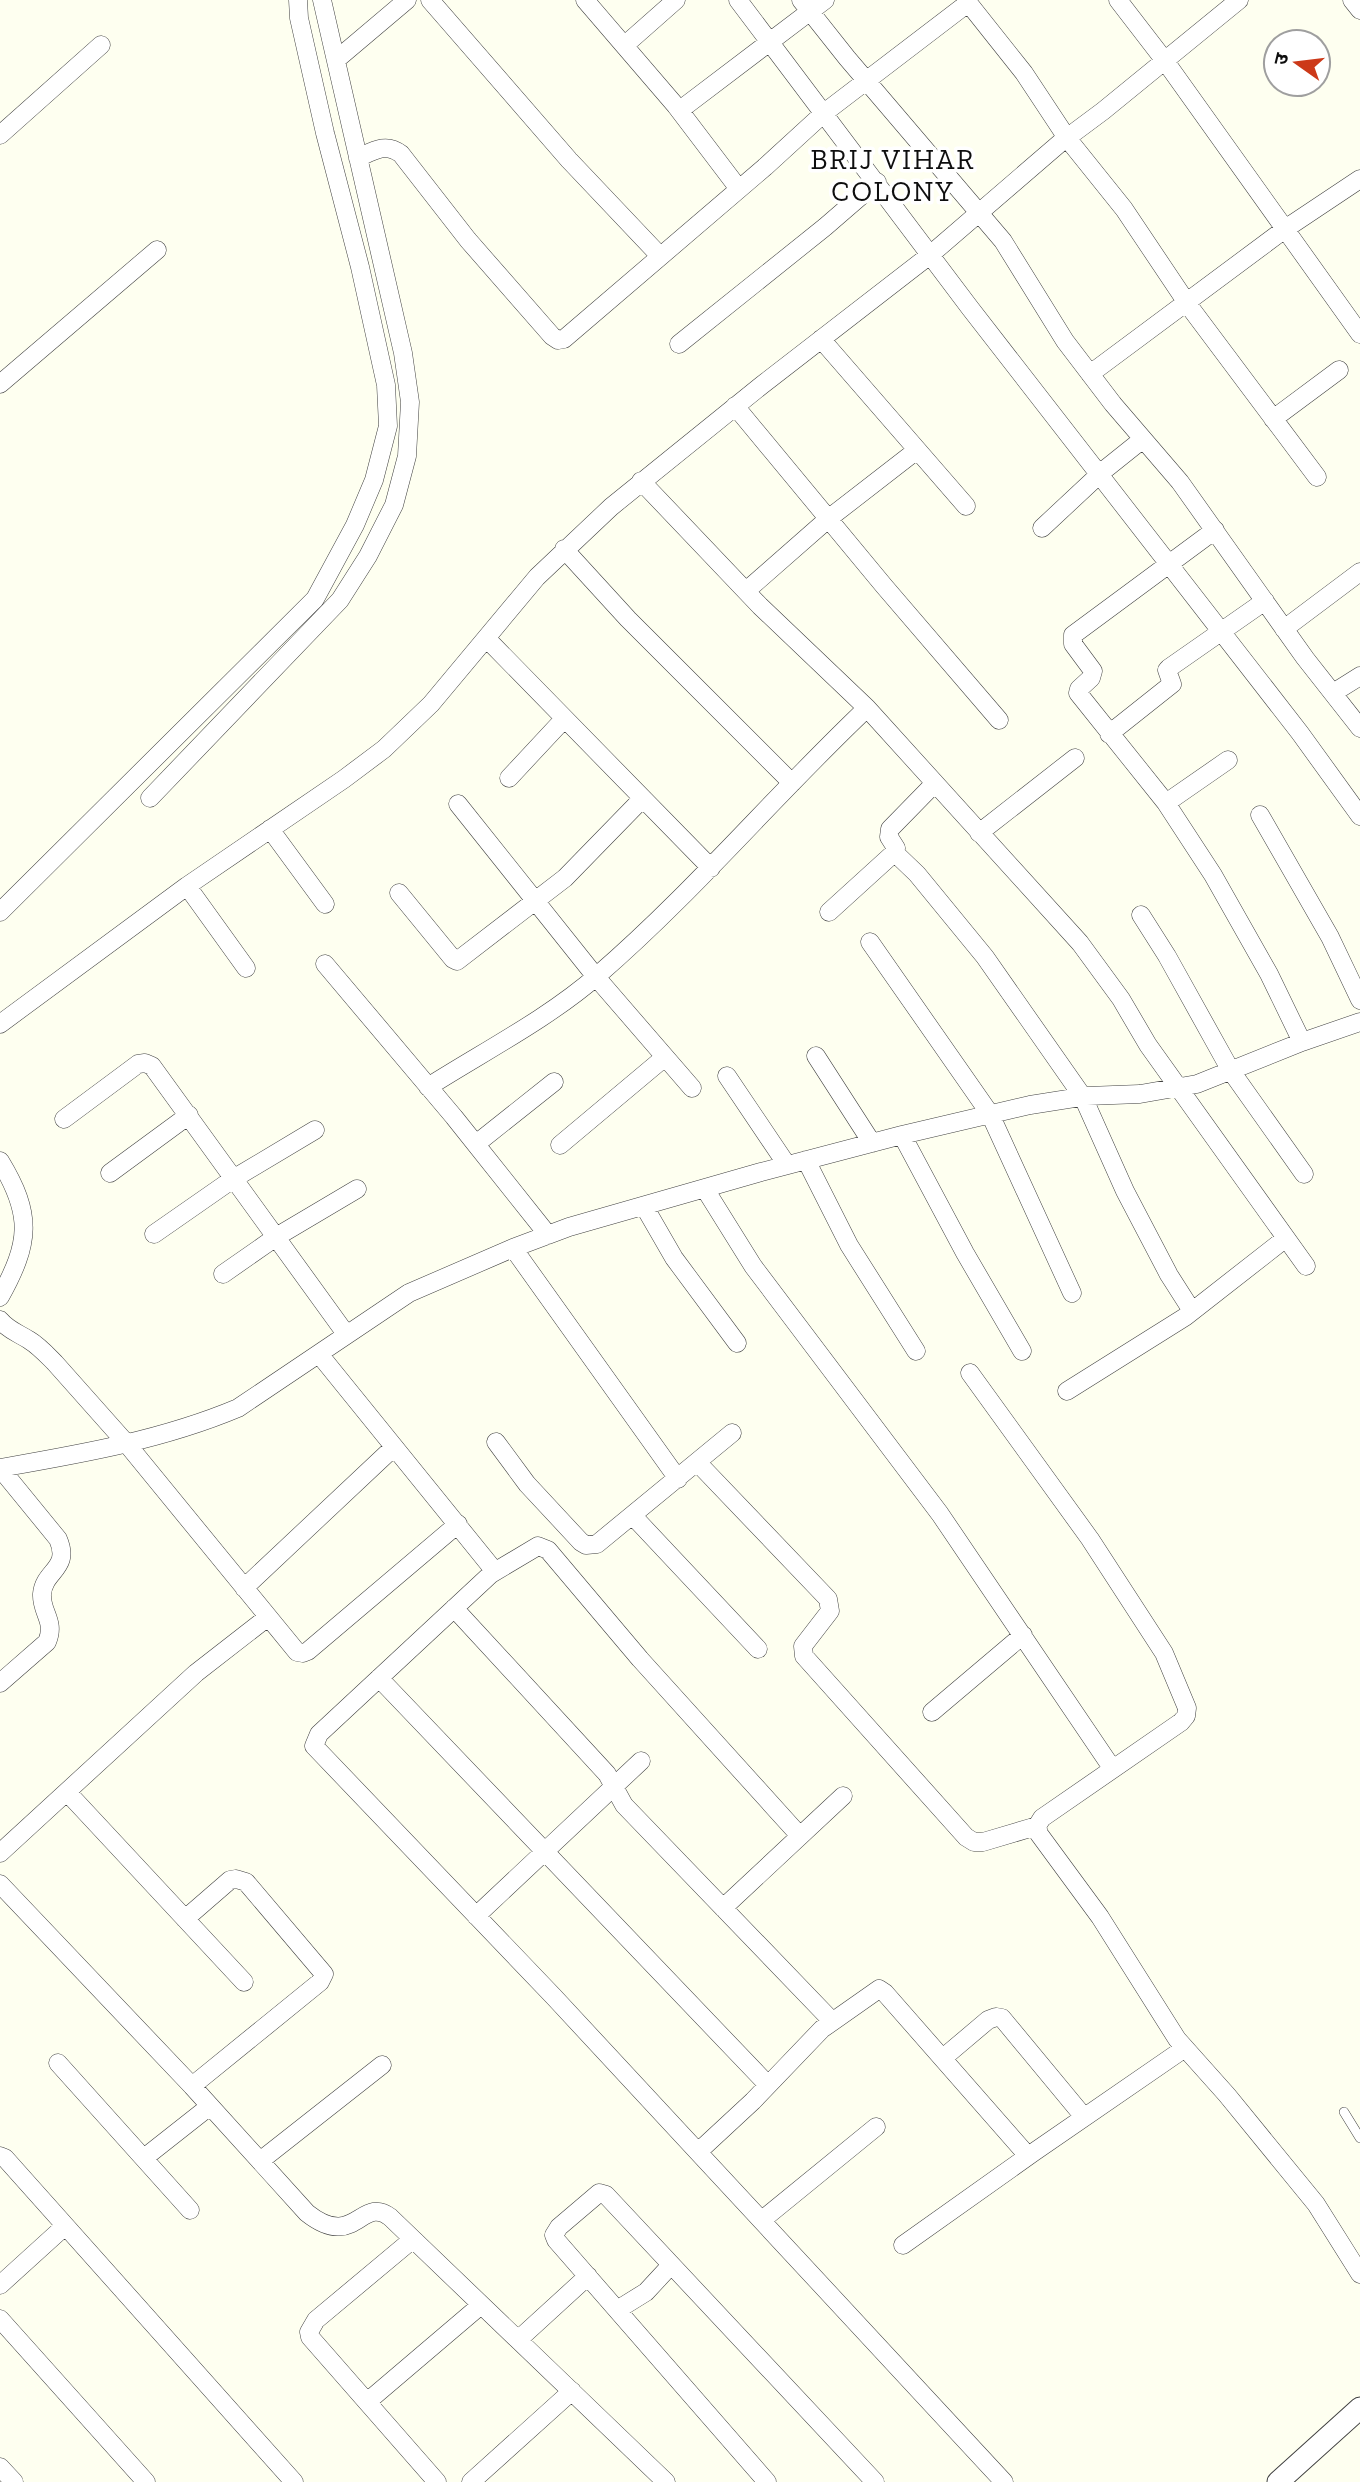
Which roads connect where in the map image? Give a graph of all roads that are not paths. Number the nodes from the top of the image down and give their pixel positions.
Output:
1 (298, 0) edge
2 (323, 0) edge
3 (407, 0) edge
4 (430, 0) edge
5 (585, 0) edge
6 (676, 0) edge
7 (737, 0) edge
8 (825, 0) edge
9 (1118, 0) edge
10 (1239, 0) edge
11 (1352, 0) edge
12 (967, 2) edge
13 (806, 6) edge
14 (1360, 10) edge
15 (768, 41) junction
16 (101, 45) dead end
17 (625, 45) junction
18 (336, 60) junction
19 (1165, 61) junction
20 (866, 81) junction
21 (680, 110) junction
22 (824, 113) junction
23 (0, 135) edge
24 (1067, 138) junction
25 (358, 158) junction
26 (1360, 179) edge
27 (877, 182) junction
28 (739, 188) junction
29 (979, 214) junction
30 (1284, 229) junction
31 (157, 250) dead end
32 (930, 255) junction
33 (660, 256) junction
34 (1187, 302) junction
35 (1360, 334) edge
36 (821, 339) junction
37 (679, 344) dead end
38 (1339, 370) dead end
39 (1090, 374) junction
40 (0, 384) edge
41 (736, 406) junction
42 (1273, 419) junction
43 (1143, 439) junction
44 (917, 450) junction
45 (1099, 475) junction
46 (1317, 477) dead end
47 (641, 481) junction
48 (966, 506) dead end
49 (828, 519) junction
50 (1042, 528) dead end
51 (1214, 530) junction
52 (564, 549) junction
53 (1167, 563) junction
54 (1360, 572) edge
55 (746, 591) junction
56 (1265, 601) junction
57 (1284, 629) junction
58 (1220, 632) junction
59 (487, 639) junction
60 (1360, 676) edge
61 (1334, 693) junction
62 (867, 708) junction
63 (564, 719) junction
64 (999, 720) dead end
65 (1360, 728) edge
66 (1109, 734) junction
67 (1075, 758) dead end
68 (1228, 760) dead end
69 (509, 778) dead end
70 (792, 783) junction
71 (934, 784) junction
72 (150, 798) dead end
73 (642, 799) junction
74 (1166, 803) junction
75 (458, 804) dead end
76 (1260, 815) dead end
77 (1360, 816) edge
78 (270, 829) junction
79 (979, 833) junction
80 (894, 852) junction
81 (711, 868) junction
82 (187, 886) junction
83 (399, 893) dead end
84 (535, 900) junction
85 (325, 904) dead end
86 (0, 912) edge
87 (830, 912) dead end
88 (1141, 915) dead end
89 (870, 942) dead end
90 (325, 964) dead end
91 (246, 968) dead end
92 (596, 977) junction
93 (1360, 1000) edge
94 (1360, 1022) edge
95 (0, 1024) edge
96 (1302, 1042) junction
97 (816, 1056) dead end
98 (665, 1057) junction
99 (1231, 1071) junction
100 (727, 1076) dead end
101 (554, 1082) dead end
102 (428, 1087) junction
103 (692, 1088) dead end
104 (1180, 1089) junction
105 (1083, 1097) junction
106 (990, 1114) junction
107 (189, 1115) junction
108 (64, 1119) dead end
109 (315, 1130) dead end
110 (902, 1135) junction
111 (872, 1143) junction
112 (476, 1144) junction
113 (559, 1145) dead end
114 (806, 1160) junction
115 (0, 1161) edge
116 (787, 1165) junction
117 (110, 1173) dead end
118 (1304, 1174) dead end
119 (233, 1179) junction
120 (357, 1189) dead end
121 (705, 1189) junction
122 (645, 1206) junction
123 (154, 1234) dead end
124 (548, 1236) junction
125 (276, 1237) junction
126 (1286, 1238) junction
127 (513, 1248) junction
128 (1306, 1266) dead end
129 (222, 1274) dead end
130 (1072, 1293) dead end
131 (0, 1297) edge
132 (1192, 1311) junction
133 (0, 1320) edge
134 (346, 1334) junction
135 (737, 1343) dead end
136 (916, 1351) dead end
137 (1022, 1351) dead end
138 (319, 1354) junction
139 (970, 1373) dead end
140 (1067, 1391) dead end
141 (732, 1433) dead end
142 (496, 1442) dead end
143 (127, 1444) junction
144 (394, 1447) junction
145 (698, 1462) junction
146 (678, 1479) junction
147 (633, 1516) junction
148 (458, 1524) junction
149 (491, 1574) junction
150 (244, 1588) junction
151 (454, 1608) junction
152 (268, 1617) junction
153 (1023, 1634) junction
154 (758, 1649) dead end
155 (379, 1678) junction
156 (0, 1683) edge
157 (932, 1712) dead end
158 (641, 1761) dead end
159 (1112, 1768) junction
160 (614, 1788) junction
161 (67, 1791) junction
162 (843, 1796) dead end
163 (1037, 1826) junction
164 (800, 1836) junction
165 (544, 1850) junction
166 (0, 1853) edge
167 (0, 1884) edge
168 (723, 1908) junction
169 (475, 1916) junction
170 (185, 1919) junction
171 (244, 1982) dead end
172 (832, 2021) junction
173 (1185, 2048) junction
174 (943, 2058) junction
175 (58, 2063) dead end
176 (382, 2065) dead end
177 (768, 2085) junction
178 (191, 2086) junction
179 (209, 2106) junction
180 (1344, 2112) dead end
181 (1084, 2117) junction
182 (876, 2127) dead end
183 (1360, 2138) edge
184 (698, 2152) junction
185 (0, 2156) edge
186 (1028, 2156) junction
187 (144, 2158) junction
188 (260, 2161) junction
189 (190, 2210) dead end
190 (762, 2220) junction
191 (65, 2226) junction
192 (413, 2239) junction
193 (903, 2245) dead end
194 (671, 2265) junction
195 (1360, 2274) edge
196 (588, 2276) junction
197 (0, 2285) edge
198 (481, 2305) junction
199 (617, 2310) junction
200 (0, 2319) edge
201 (517, 2340) junction
202 (572, 2391) junction
203 (367, 2402) junction
204 (1360, 2408) edge
205 (0, 2467) edge
206 (663, 2481) edge
207 (14, 2482) edge
208 (146, 2482) edge
209 (293, 2482) edge
210 (437, 2482) edge
211 (471, 2482) edge
212 (767, 2482) edge
213 (875, 2482) edge
214 (1004, 2482) edge
215 (1278, 2482) edge

1 - 86 street
2 - 18 street
3 - 18 street
4 - 33 street
5 - 17 street
6 - 17 street
7 - 15 street
8 - 13 street
9 - 19 street
10 - 19 street
11 - 14 street
12 - 20 street
12 - 24 street
13 - 15 street
13 - 20 street
15 - 21 street
15 - 22 street
16 - 23 street
17 - 21 street
18 - 25 street
19 - 24 street
19 - 30 street
20 - 22 street
20 - 29 street
21 - 28 street
22 - 27 street
22 - 28 street
24 - 29 street
24 - 34 street
25 - 33 street
25 - 72 street
26 - 30 street
27 - 32 street
27 - 37 street
28 - 33 street
29 - 32 street
29 - 39 street
30 - 34 street
30 - 35 street
31 - 40 street
32 - 36 street
32 - 45 street
34 - 39 street
34 - 42 street
36 - 41 street
36 - 44 street
38 - 42 street
39 - 43 street
41 - 47 street
41 - 49 street
42 - 46 street
43 - 45 street
43 - 51 street
44 - 48 street
44 - 49 street
45 - 50 street
45 - 53 street
47 - 52 street
47 - 55 street
49 - 55 street
49 - 64 street
51 - 53 street
51 - 56 street
52 - 59 street
52 - 70 street
53 - 58 street
53 - 66 street
54 - 57 street
55 - 62 street
56 - 57 street
56 - 58 street
57 - 61 street
58 - 66 street
58 - 77 street
59 - 63 street
59 - 78 street
60 - 61 street
61 - 65 street
62 - 70 street
62 - 71 street
63 - 69 street
63 - 73 street
66 - 74 street
67 - 79 street
68 - 74 street
70 - 81 street
71 - 79 street
71 - 80 street
73 - 81 street
73 - 84 street
74 - 96 street
75 - 84 street
76 - 93 street
78 - 82 street
78 - 85 street
79 - 104 street
80 - 87 street
80 - 105 street
81 - 92 street
82 - 91 street
82 - 95 street
83 - 84 street
84 - 92 street
88 - 99 street
89 - 106 street
90 - 102 street
92 - 98 street
92 - 102 street
94 - 96 street
96 - 99 street
97 - 111 street
98 - 103 street
98 - 113 street
99 - 104 street
99 - 118 street
100 - 116 street
101 - 112 street
102 - 112 street
104 - 105 street
104 - 126 street
105 - 106 street
105 - 132 street
106 - 110 street
106 - 130 street
107 - 108 street
107 - 117 street
107 - 119 street
109 - 119 street
110 - 111 street
110 - 137 street
111 - 114 street
112 - 124 street
114 - 116 street
114 - 136 street
115 - 131 street
116 - 121 street
119 - 123 street
119 - 125 street
120 - 125 street
121 - 122 street
121 - 153 street
122 - 124 street
122 - 135 street
124 - 127 street
125 - 129 street
125 - 134 street
126 - 128 street
126 - 132 street
127 - 134 street
127 - 146 street
132 - 140 street
133 - 143 street
134 - 138 street
138 - 143 street
138 - 144 street
139 - 159 street
141 - 145 street
142 - 147 street
143 - 150 street
143 - 156 street
144 - 148 street
144 - 150 street
145 - 146 street
145 - 163 street
146 - 147 street
147 - 154 street
148 - 149 street
148 - 152 street
149 - 151 street
149 - 164 street
150 - 152 street
151 - 155 street
151 - 160 street
152 - 161 street
153 - 157 street
153 - 159 street
155 - 165 street
155 - 169 street
158 - 160 street
159 - 163 street
160 - 165 street
160 - 168 street
161 - 166 street
161 - 170 street
162 - 164 street
163 - 173 street
164 - 168 street
165 - 169 street
165 - 177 street
167 - 178 street
168 - 172 street
169 - 184 street
170 - 171 street
170 - 178 street
172 - 174 street
172 - 177 street
173 - 181 street
173 - 195 street
174 - 181 street
174 - 186 street
175 - 187 street
176 - 188 street
177 - 184 street
178 - 179 street
179 - 187 street
179 - 188 street
180 - 183 lane
181 - 186 street
182 - 190 street
184 - 190 street
185 - 191 street
186 - 193 street
187 - 189 street
188 - 192 street
190 - 214 street
191 - 197 street
191 - 209 street
192 - 198 street
192 - 203 street
194 - 196 street
194 - 199 street
194 - 213 street
196 - 199 street
196 - 201 street
198 - 201 street
198 - 203 street
199 - 212 street
200 - 208 street
201 - 202 street
202 - 206 street
202 - 211 street
203 - 210 street
204 - 215 street
205 - 207 street

